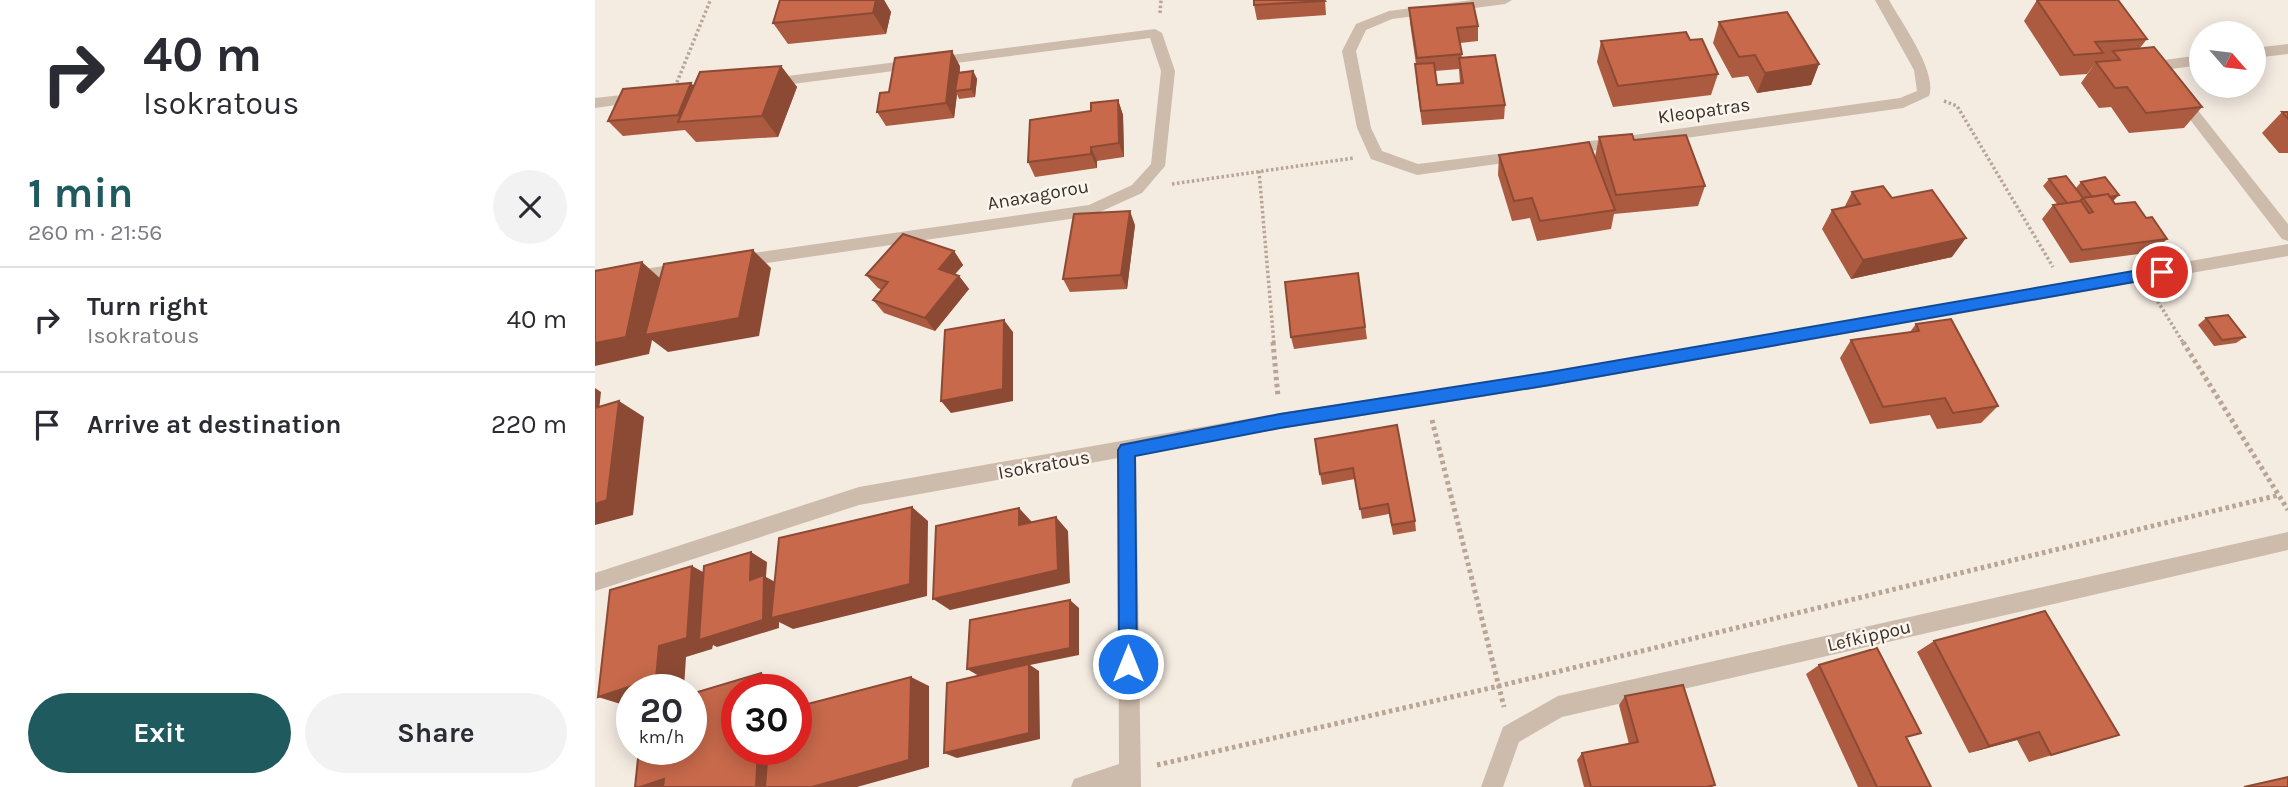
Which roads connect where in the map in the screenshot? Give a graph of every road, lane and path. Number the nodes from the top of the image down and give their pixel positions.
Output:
1 (1505, 0) edge
2 (1882, 0) edge
3 (710, 1) edge
4 (2288, 48) edge
5 (2266, 51) edge
6 (2189, 63) edge
7 (755, 83) edge
8 (1924, 93) junction
9 (672, 94) joint
10 (595, 103) edge
11 (1376, 155) junction
12 (1259, 172) junction
13 (1137, 189) junction
14 (2288, 235) edge
15 (2288, 250) edge
16 (726, 263) edge
17 (699, 267) edge
18 (595, 275) edge
19 (2141, 275) junction
20 (2066, 288) junction
21 (1427, 398) junction
22 (1280, 421) junction
23 (1126, 450) junction
24 (2279, 495) junction
25 (2288, 510) edge
26 (2288, 541) edge
27 (595, 582) edge
28 (1499, 686) junction
29 (1511, 735) junction
30 (1129, 779) edge
31 (1082, 787) edge
32 (1492, 787) edge

1 - 11 street
2 - 8 street
3 - 9 path
4 - 5 street
6 - 14 street
7 - 13 street, Anaxagorou
8 - 11 street, Kleopatras
8 - 20 path
9 - 10 street
11 - 12 path
12 - 13 path
12 - 22 path
13 - 16 street, Anaxagorou
15 - 19 street, Isokratous
17 - 18 street
19 - 20 street, Isokratous
19 - 24 path
20 - 21 street, Isokratous
21 - 22 street, Isokratous
21 - 28 path
22 - 23 street, Isokratous
23 - 27 street, Isokratous
23 - 30 street
24 - 25 path
24 - 28 path
26 - 29 street, Lefkippou
28 - 29 path
28 - 30 path
29 - 32 street
30 - 31 street

